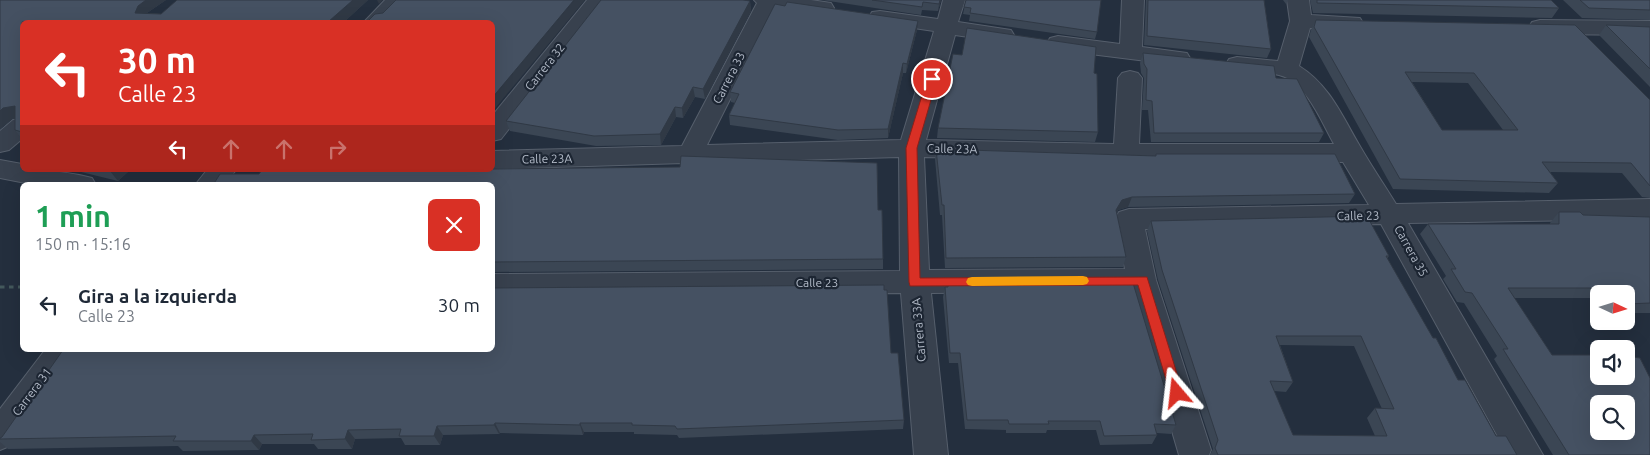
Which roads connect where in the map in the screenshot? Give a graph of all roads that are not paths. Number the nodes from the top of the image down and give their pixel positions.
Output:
1 (397, 0) edge
2 (598, 0) edge
3 (765, 0) edge
4 (769, 0) edge
5 (954, 0) edge
6 (1133, 0) edge
7 (1555, 7) edge
8 (1299, 11) edge
9 (376, 20) edge
10 (1370, 23) edge
11 (948, 26) junction
12 (1517, 26) edge
13 (1576, 28) junction
14 (1650, 28) edge
15 (1596, 49) edge
16 (1131, 53) junction
17 (1287, 69) junction
18 (1130, 78) dead end
19 (20, 128) edge
20 (495, 129) edge
21 (0, 144) edge
22 (911, 148) junction
23 (1126, 153) junction
24 (1351, 153) junction
25 (689, 156) junction
26 (495, 160) edge
27 (0, 169) edge
28 (221, 172) edge
29 (67, 182) edge
30 (211, 182) edge
31 (1650, 209) edge
32 (1390, 216) junction
33 (1142, 280) junction
34 (915, 282) junction
35 (495, 285) edge
36 (62, 352) edge
37 (0, 435) edge
38 (1194, 450) dead end
39 (931, 455) edge
40 (1526, 455) edge

1 - 9 street
2 - 20 street, Carrera 32
3 - 4 street
4 - 11 street
4 - 25 street, Carrera 33
5 - 11 street, Carrera 33A
6 - 16 street
7 - 13 street
8 - 10 street
8 - 17 street
11 - 16 street
11 - 22 street, Carrera 33A
12 - 13 street
13 - 14 street
13 - 15 street
16 - 17 street
17 - 24 street, Carrera 35
18 - 23 street
19 - 21 street
22 - 23 street, Calle 23A
22 - 25 street, Calle 23A
22 - 34 street, Carrera 33A
23 - 24 street, Calle 23A
24 - 32 street, Carrera 35
25 - 26 street, Calle 23A
27 - 29 street
28 - 30 street
31 - 32 street, Calle 23
32 - 33 street, Calle 23
32 - 40 street, Carrera 35
33 - 34 street, Calle 23
33 - 38 street, Calle 23
34 - 35 street, Calle 23
34 - 39 street, Carrera 33A
36 - 37 street, Carrera 31

